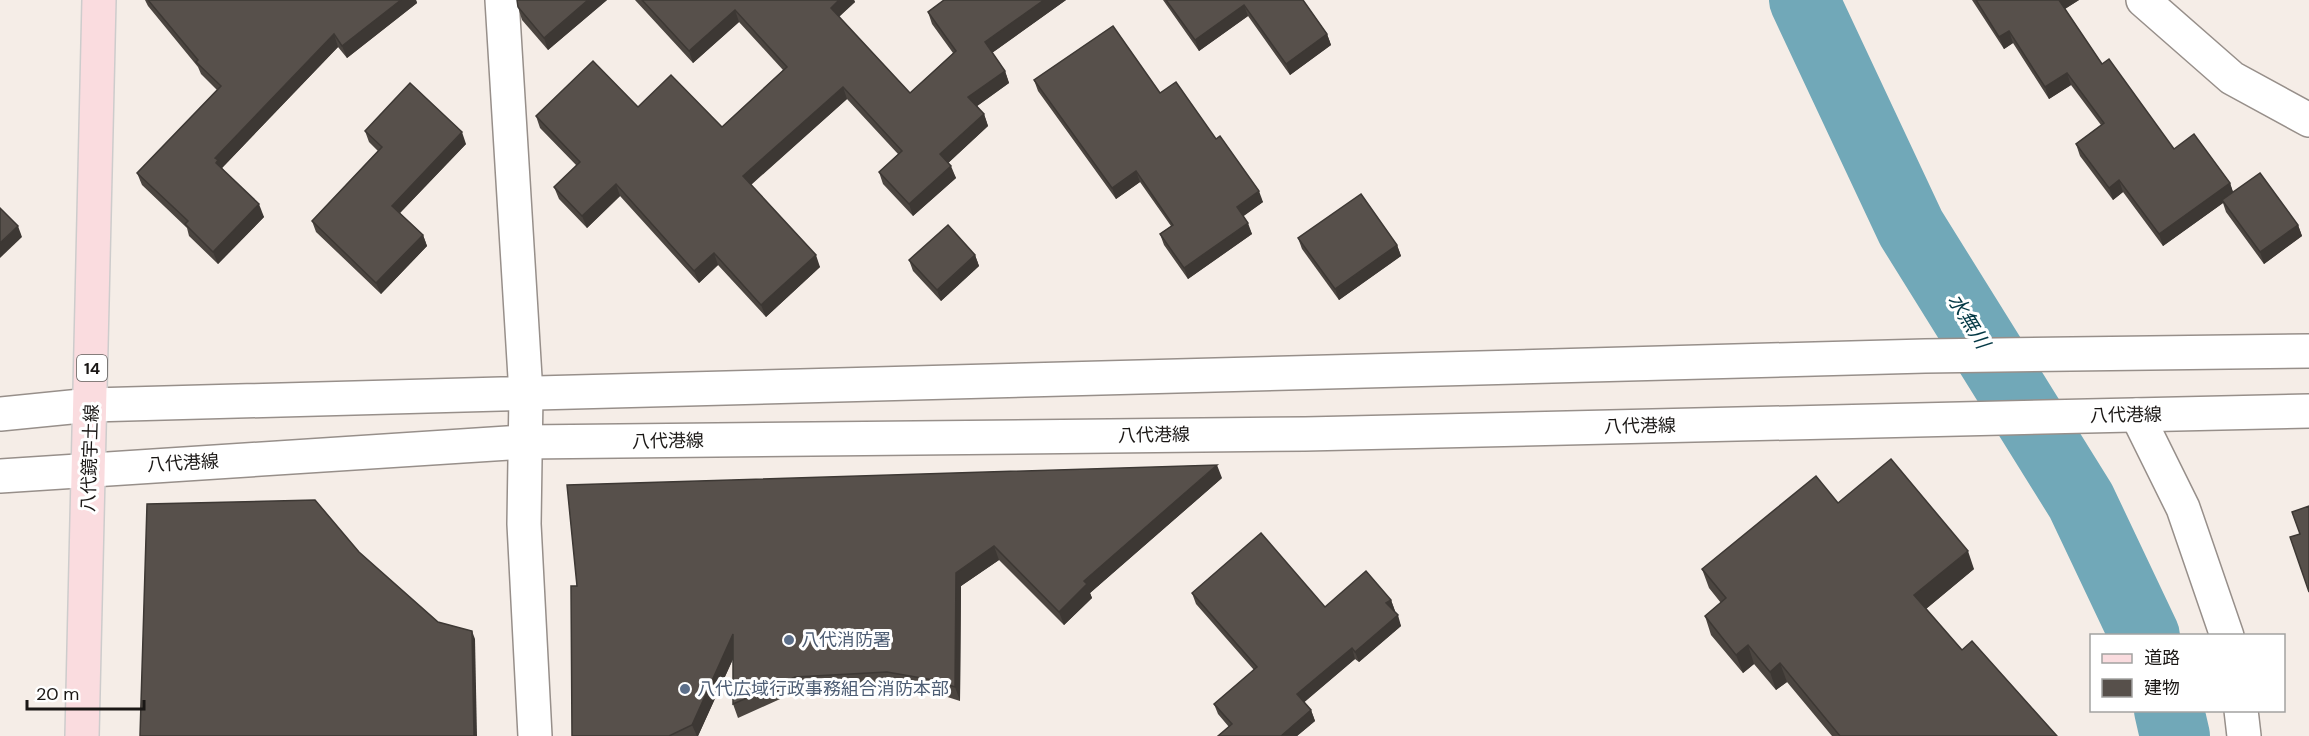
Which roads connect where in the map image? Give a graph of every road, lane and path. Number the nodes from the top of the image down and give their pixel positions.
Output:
1 (99, 0) edge
2 (502, 0) edge
3 (2143, 0) edge
4 (2309, 120) edge
5 (2309, 351) edge
6 (526, 394) junction
7 (91, 405) junction
8 (2309, 411) edge
9 (0, 414) edge
10 (2137, 415) junction
11 (524, 442) junction
12 (89, 469) junction
13 (0, 476) edge
14 (2226, 634) edge
15 (2241, 712) edge
16 (82, 736) edge
17 (535, 736) edge
18 (2244, 736) edge

1 - 7 main road, 八代鏡宇土線 / 14
2 - 6 main road
3 - 4 main road
5 - 6 main road
6 - 7 main road
6 - 11 main road
7 - 9 main road
7 - 12 main road, 八代鏡宇土線 / 14
8 - 10 main road, 八代港線
10 - 11 main road, 八代港線
10 - 14 main road
11 - 12 main road, 八代港線
11 - 17 main road
12 - 13 main road, 八代港線
12 - 16 main road, 八代鏡宇土線 / 14
15 - 18 main road

